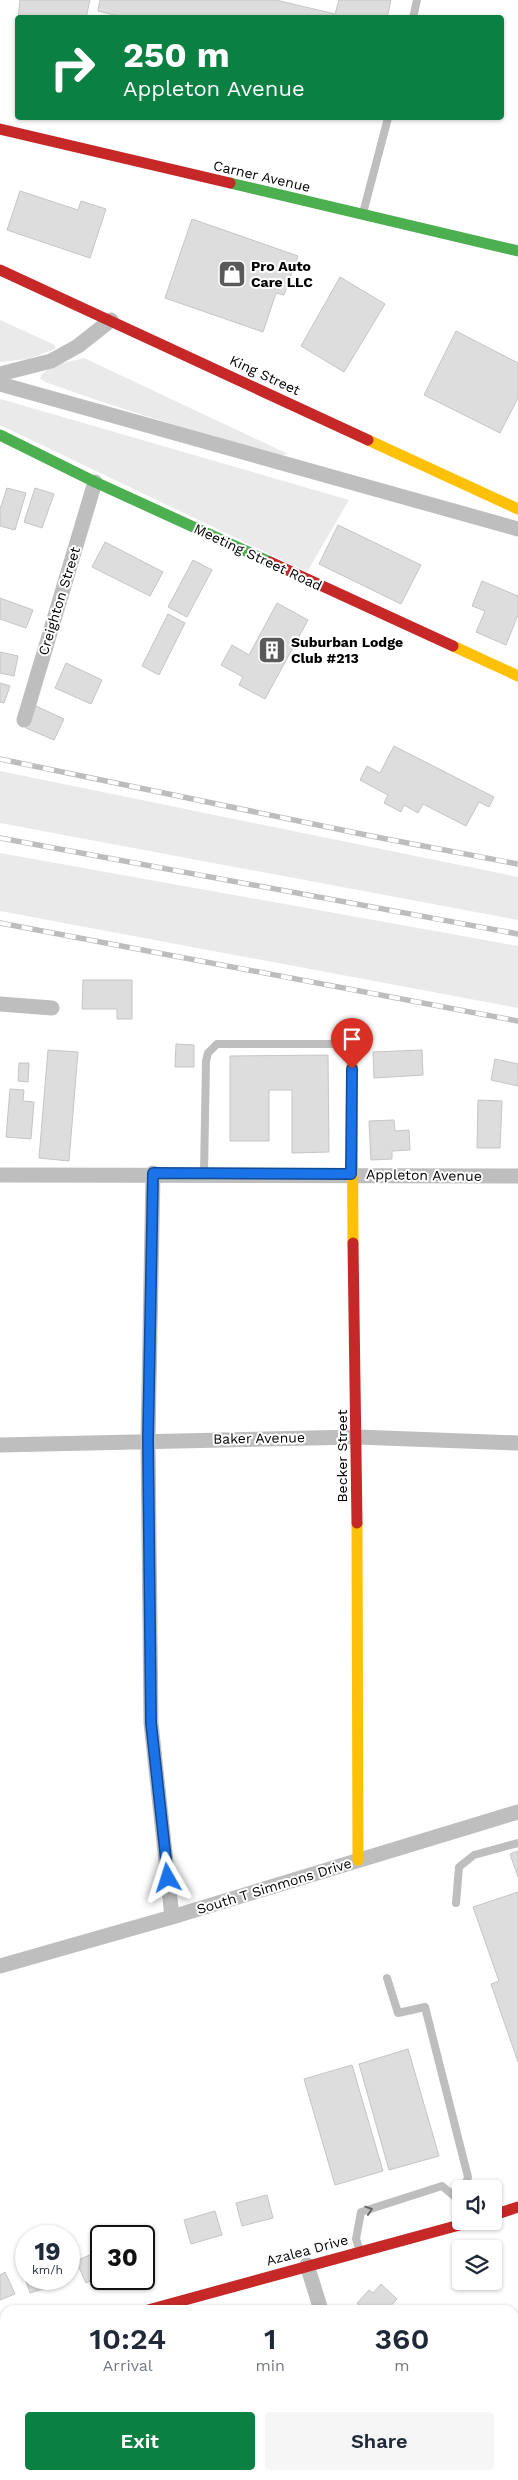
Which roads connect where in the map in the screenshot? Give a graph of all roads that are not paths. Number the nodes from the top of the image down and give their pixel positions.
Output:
1 (417, 0) edge
2 (414, 15) edge
3 (387, 120) edge
4 (0, 129) edge
5 (362, 215) junction
6 (518, 251) edge
7 (0, 270) edge
8 (111, 320) junction
9 (0, 374) edge
10 (0, 384) edge
11 (0, 435) edge
12 (95, 482) junction
13 (518, 509) edge
14 (518, 529) edge
15 (518, 676) edge
16 (24, 720) dead end
17 (0, 1004) edge
18 (52, 1008) dead end
19 (352, 1051) joint
20 (153, 1173) junction
21 (204, 1174) junction
22 (351, 1174) junction
23 (0, 1175) edge
24 (518, 1176) edge
25 (357, 1437) junction
26 (148, 1440) junction
27 (518, 1443) edge
28 (0, 1445) edge
29 (518, 1812) edge
30 (518, 1843) edge
31 (358, 1860) junction
32 (456, 1903) dead end
33 (172, 1917) junction
34 (0, 1966) edge
35 (387, 1978) dead end
36 (467, 2180) edge
37 (452, 2194) edge
38 (518, 2207) edge
39 (502, 2212) edge
40 (452, 2226) edge
41 (360, 2251) junction
42 (307, 2265) junction
43 (166, 2305) edge
44 (319, 2305) edge

1 - 2 lane
3 - 5 lane
4 - 5 street, Carner Avenue
5 - 6 street, Carner Avenue
7 - 8 street, King Street
8 - 9 street
8 - 13 street, King Street
10 - 14 street
11 - 12 street, Meeting Street Road
12 - 15 street, Meeting Street Road
12 - 16 street, Creighton Street
17 - 18 street
19 - 21 lane
19 - 22 street, Becker Street
20 - 21 street, Appleton Avenue
20 - 23 street, Appleton Avenue
20 - 26 street
21 - 22 street, Appleton Avenue
22 - 24 street, Appleton Avenue
22 - 25 street, Becker Street
25 - 26 street, Baker Avenue
25 - 27 street, Baker Avenue
25 - 31 street, Becker Street
26 - 28 street, Baker Avenue
26 - 33 street
29 - 31 street, South T Simmons Drive
30 - 32 lane
31 - 33 street, South T Simmons Drive
33 - 34 street, South T Simmons Drive
35 - 36 lane
41 -> 37 lane
38 - 39 street
40 - 41 street, Azalea Drive
41 - 42 street, Azalea Drive
42 - 43 street, Azalea Drive
42 - 44 street

